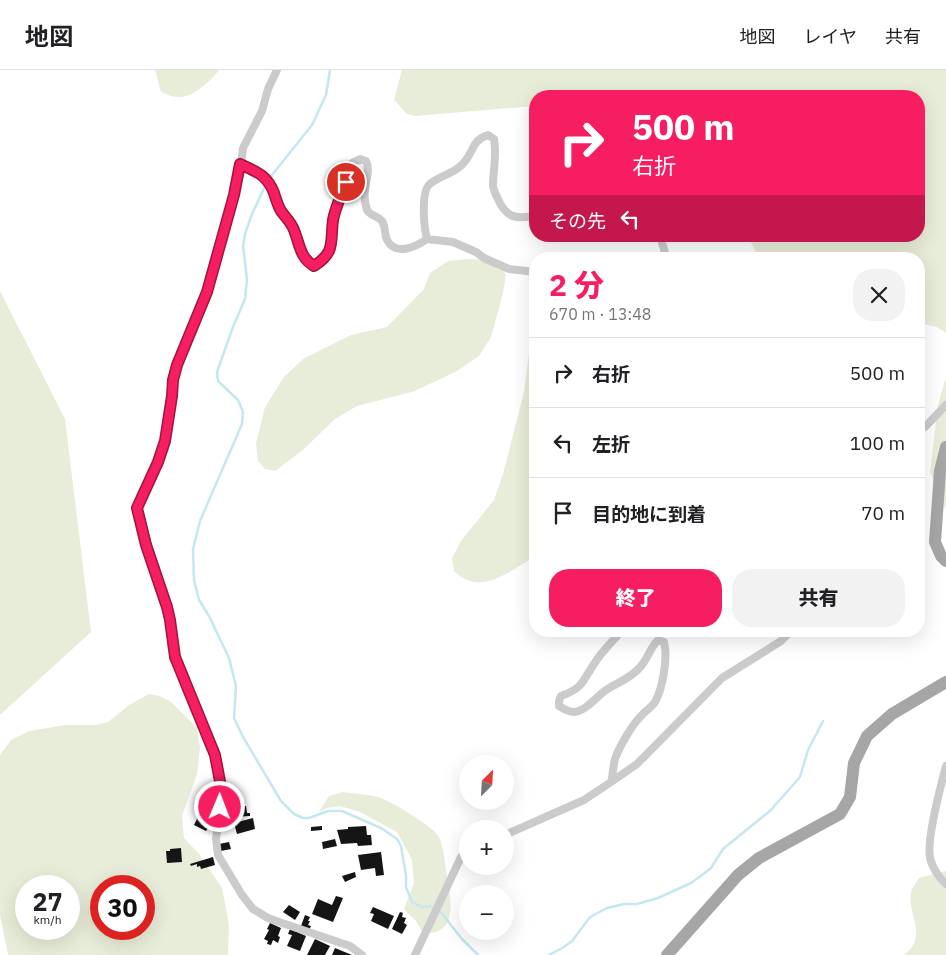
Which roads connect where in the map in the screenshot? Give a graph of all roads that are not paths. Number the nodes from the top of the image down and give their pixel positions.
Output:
1 (277, 70) edge
2 (240, 164) junction
3 (529, 217) edge
4 (427, 239) junction
5 (529, 271) edge
6 (946, 405) edge
7 (925, 426) edge
8 (946, 447) edge
9 (946, 561) edge
10 (616, 637) edge
11 (785, 637) edge
12 (946, 682) edge
13 (946, 766) edge
14 (611, 782) junction
15 (514, 831) edge
16 (459, 861) edge
17 (946, 884) edge
18 (362, 955) edge
19 (415, 955) edge
20 (667, 955) edge

1 - 2 street
2 - 4 street
2 - 18 street
3 - 4 street
4 - 5 street
6 - 7 street
8 - 9 main road
10 - 14 street
11 - 14 street
12 - 20 main road
13 - 17 street
14 - 15 street
16 - 19 street

